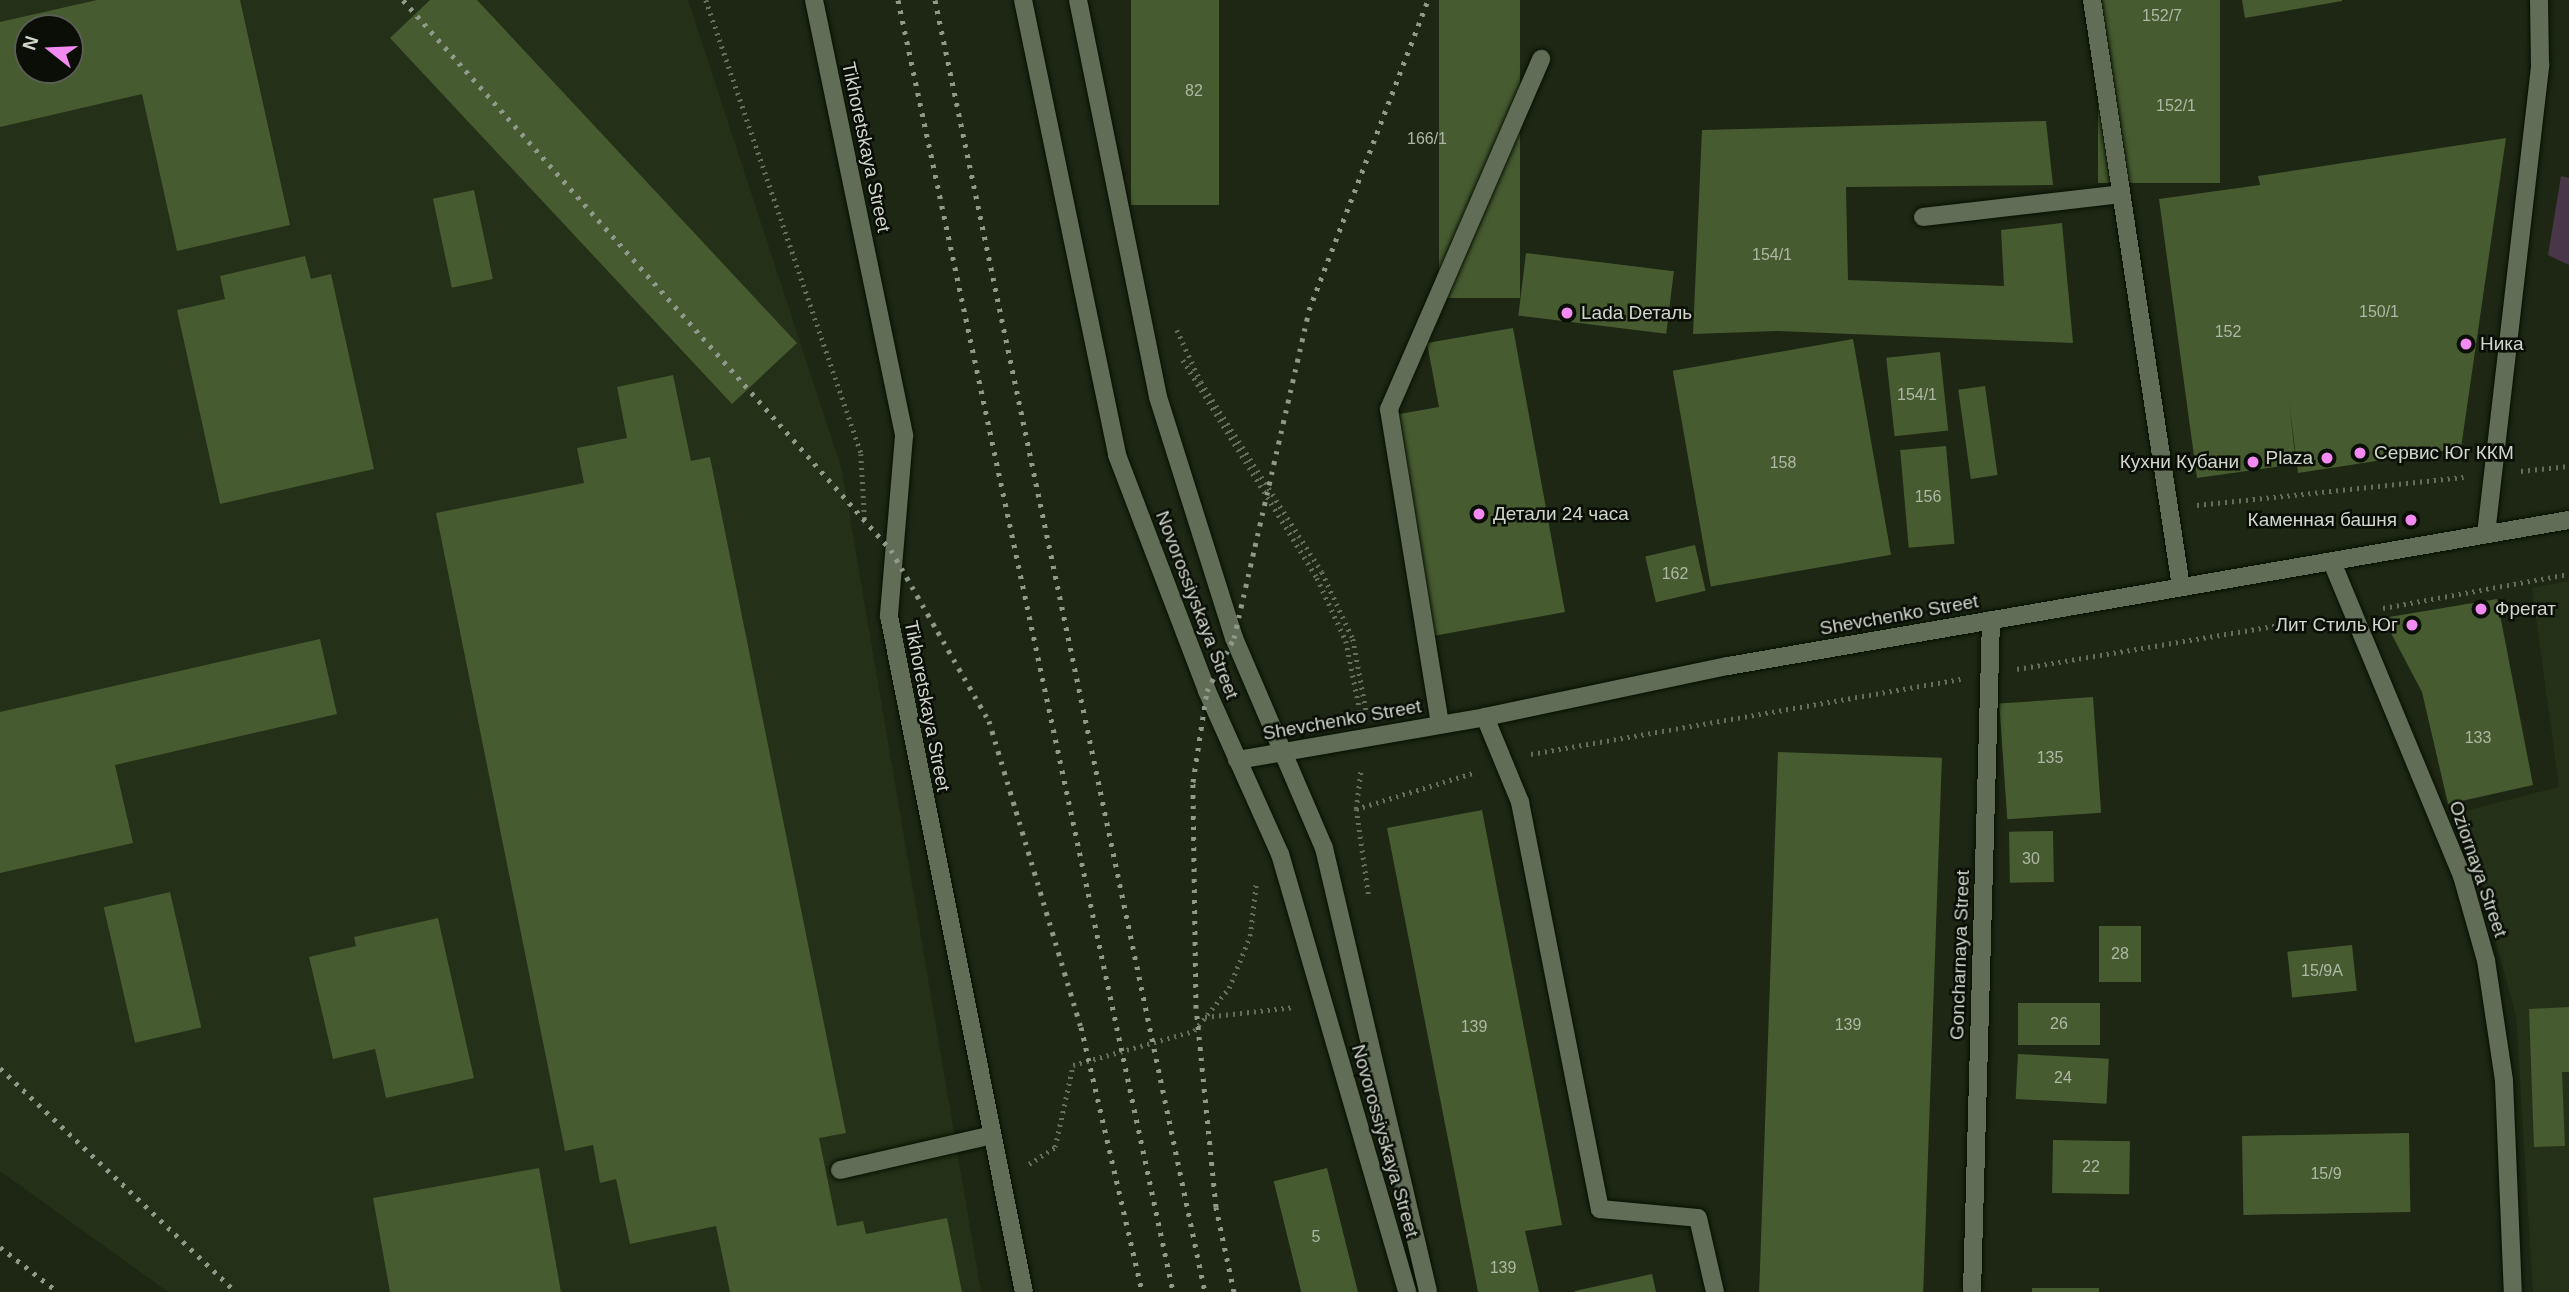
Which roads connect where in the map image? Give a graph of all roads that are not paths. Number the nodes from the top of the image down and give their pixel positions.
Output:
1 (814, 0) edge
2 (1023, 0) edge
3 (1078, 0) edge
4 (2092, 0) edge
5 (2539, 0) edge
6 (1541, 59) dead end
7 (2121, 194) junction
8 (1923, 217) dead end
9 (2569, 520) edge
10 (2486, 534) junction
11 (2332, 562) junction
12 (2181, 587) junction
13 (1991, 620) junction
14 (1485, 717) junction
15 (1440, 724) junction
16 (1287, 751) junction
17 (1237, 760) junction
18 (988, 1136) junction
19 (840, 1170) dead end
20 (1024, 1292) edge
21 (1407, 1292) edge
22 (1428, 1292) edge
23 (1715, 1292) edge
24 (1972, 1292) edge
25 (2513, 1292) edge

1 - 18 main road, Tikhoretskaya Street
2 - 17 main road, Novorossiyskaya Street
3 - 16 main road, Novorossiyskaya Street
4 - 7 main road
5 - 10 main road
6 - 15 main road
7 - 8 main road
7 - 12 main road
9 - 10 main road, Shevchenko Street
10 - 11 main road, Shevchenko Street
11 - 12 main road, Shevchenko Street
11 - 25 main road, Oziornaya Street
12 - 13 main road, Shevchenko Street
13 - 14 main road, Shevchenko Street
13 - 24 main road, Goncharnaya Street
14 - 15 main road, Shevchenko Street
14 - 23 main road
15 - 16 main road, Shevchenko Street
16 - 17 main road, Shevchenko Street
16 - 22 main road, Novorossiyskaya Street
17 - 21 main road, Novorossiyskaya Street
18 - 19 main road
18 - 20 main road, Tikhoretskaya Street

